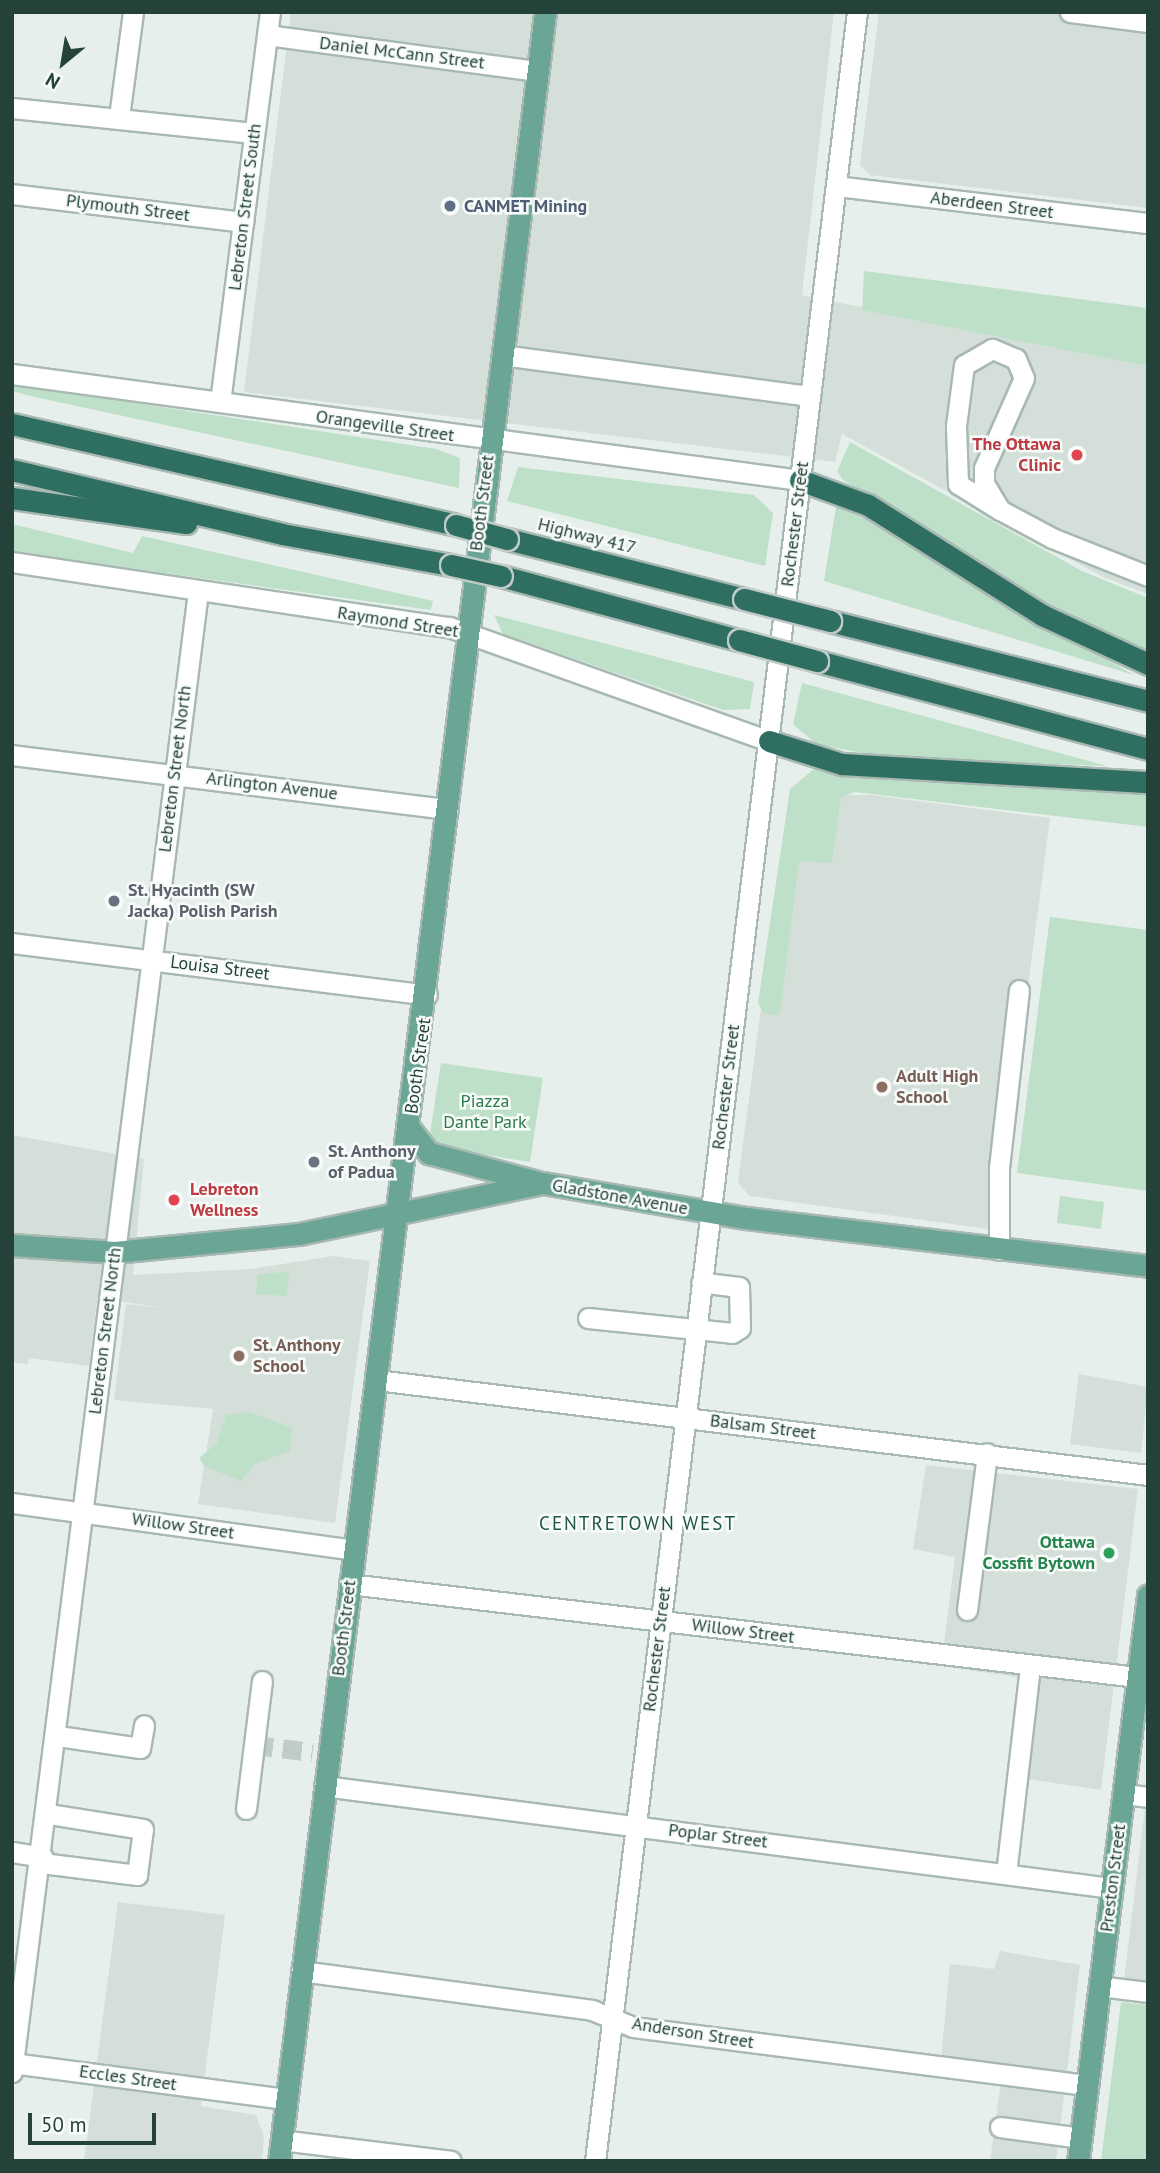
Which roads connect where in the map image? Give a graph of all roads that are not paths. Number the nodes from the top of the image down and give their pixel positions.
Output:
1 (133, 12) edge
2 (270, 12) edge
3 (545, 12) edge
4 (857, 12) edge
5 (1070, 12) edge
6 (1148, 22) edge
7 (267, 36) junction
8 (538, 71) junction
9 (12, 108) edge
10 (119, 117) junction
11 (254, 133) junction
12 (836, 186) junction
13 (12, 194) edge
14 (243, 222) junction
15 (1148, 223) edge
16 (502, 355) junction
17 (12, 374) edge
18 (810, 396) junction
19 (220, 402) junction
20 (18, 424) edge
21 (490, 442) junction
22 (12, 470) edge
23 (800, 480) junction
24 (12, 498) edge
25 (1000, 510) junction
26 (282, 534) junction
27 (12, 562) edge
28 (1148, 576) edge
29 (198, 591) junction
30 (467, 633) junction
31 (1148, 664) edge
32 (1148, 701) edge
33 (769, 741) junction
34 (1148, 749) edge
35 (12, 755) edge
36 (174, 774) junction
37 (1148, 782) edge
38 (448, 809) junction
39 (12, 943) edge
40 (152, 960) junction
41 (1019, 990) dead end
42 (427, 995) junction
43 (410, 1129) junction
44 (543, 1183) junction
45 (711, 1212) junction
46 (398, 1214) junction
47 (12, 1245) edge
48 (999, 1250) junction
49 (115, 1252) junction
50 (1148, 1266) edge
51 (701, 1283) junction
52 (587, 1318) dead end
53 (695, 1330) junction
54 (377, 1380) junction
55 (684, 1417) junction
56 (987, 1453) junction
57 (1148, 1475) edge
58 (12, 1503) edge
59 (83, 1512) junction
60 (354, 1550) junction
61 (349, 1584) junction
62 (1148, 1595) edge
63 (1147, 1602) edge
64 (967, 1610) dead end
65 (661, 1622) junction
66 (1030, 1665) junction
67 (1137, 1677) junction
68 (262, 1681) dead end
69 (144, 1725) dead end
70 (58, 1736) junction
71 (324, 1786) junction
72 (1124, 1794) junction
73 (1148, 1797) edge
74 (246, 1809) dead end
75 (48, 1814) junction
76 (635, 1826) junction
77 (12, 1852) edge
78 (42, 1860) junction
79 (1006, 1874) junction
80 (1112, 1888) junction
81 (302, 1971) junction
82 (1099, 1986) junction
83 (1148, 1992) edge
84 (616, 2018) junction
85 (13, 2066) edge
86 (1088, 2085) junction
87 (286, 2099) junction
88 (1000, 2127) dead end
89 (1081, 2138) junction
90 (280, 2150) edge
91 (451, 2161) edge
92 (595, 2161) edge
93 (1079, 2161) edge

1 - 10 street
2 - 7 street, Lebreton Street South
3 - 8 main road, Booth Street
4 - 12 street, Rochester Street
5 - 6 street
7 - 8 street, Daniel McCann Street
7 - 11 street, Lebreton Street South
8 - 16 main road, Booth Street
9 - 10 street
10 - 11 street
11 - 14 street, Lebreton Street South
12 - 15 street, Aberdeen Street
12 - 18 street, Rochester Street
13 - 14 street, Plymouth Street
14 - 19 street, Lebreton Street South
16 - 18 street
16 - 21 main road, Booth Street
17 - 19 street, Orangeville Street
18 - 23 street, Rochester Street
19 - 21 street, Orangeville Street
20 - 32 highway, Highway 417, bridge
21 - 23 street, Orangeville Street
21 - 30 main road, Booth Street
22 - 26 highway
23 - 31 highway
23 - 33 street, Rochester Street
24 - 26 highway
25 - 25 street
25 - 28 street
26 - 34 highway, bridge
27 - 29 street, Raymond Street
29 - 30 street, Raymond Street
29 - 36 street, Lebreton Street North
30 - 33 street, Raymond Street
30 - 38 main road, Booth Street
33 - 37 highway
33 - 45 street, Rochester Street
35 - 36 street, Arlington Avenue
36 - 38 street, Arlington Avenue
36 - 40 street, Lebreton Street North
38 - 42 main road, Booth Street
39 - 40 street, Louisa Street
40 - 42 street, Louisa Street
40 - 49 street, Lebreton Street North
41 - 48 street
42 - 43 main road, Booth Street
43 - 44 main road
43 - 46 main road, Booth Street
44 - 45 main road, Gladstone Avenue
44 - 46 main road, Gladstone Avenue
45 - 48 main road, Gladstone Avenue
45 - 51 street, Rochester Street
46 - 49 main road, Gladstone Avenue
46 - 54 main road, Booth Street
47 - 49 main road, Gladstone Avenue
48 - 50 main road, Gladstone Avenue
49 - 59 street, Lebreton Street North
51 - 53 street, Rochester Street
51 - 53 street
52 - 53 street
53 - 55 street, Rochester Street
54 - 55 street, Balsam Street
54 - 60 main road, Booth Street
55 - 56 street, Balsam Street
55 - 65 street, Rochester Street
56 - 57 street, Balsam Street
56 - 64 street
58 - 59 street, Willow Street
59 - 60 street, Willow Street
59 - 70 street, Lebreton Street North
60 - 61 main road, Booth Street
61 - 65 street, Willow Street
61 - 71 main road, Booth Street
62 - 63 main road, Preston Street
63 - 67 main road, Preston Street
65 - 66 street, Willow Street
65 - 76 street, Rochester Street
66 - 67 street, Willow Street
66 - 79 street
67 - 72 main road, Preston Street
68 - 74 street
69 - 70 street
70 - 75 street, Lebreton Street North
71 - 76 street, Poplar Street
71 - 81 main road, Booth Street
72 - 73 street
72 - 80 main road, Preston Street
75 - 78 street, Lebreton Street North
75 - 78 street
76 - 79 street, Poplar Street
76 - 84 street, Rochester Street
77 - 78 street
78 - 85 street, Lebreton Street North
79 - 80 street, Poplar Street
80 - 82 main road, Preston Street
81 - 84 street, Anderson Street
81 - 87 main road, Booth Street
82 - 83 street
82 - 86 main road, Preston Street
84 - 86 street, Anderson Street
84 - 92 street, Rochester Street
85 - 87 street, Eccles Street
86 - 89 main road, Preston Street
87 - 90 main road, Booth Street
88 - 89 street
89 - 93 main road, Preston Street
90 - 91 street

